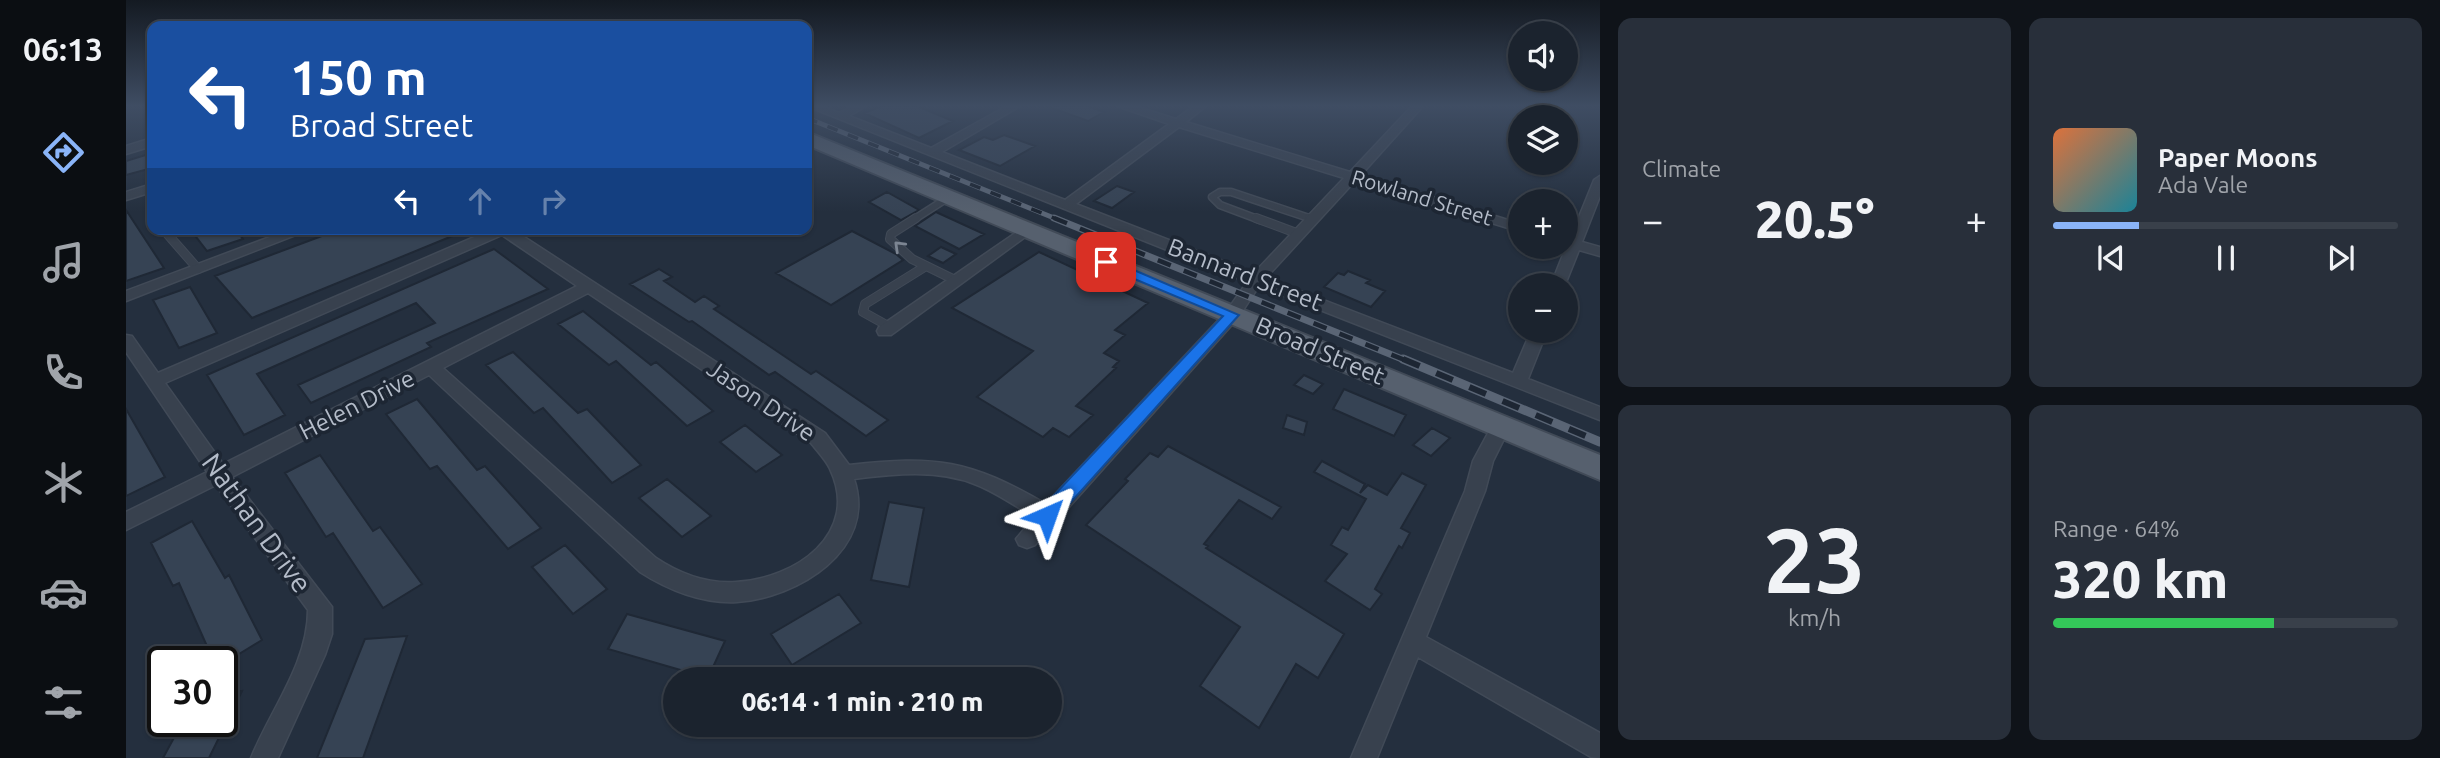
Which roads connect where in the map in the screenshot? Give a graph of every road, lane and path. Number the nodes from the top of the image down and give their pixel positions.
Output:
1 (815, 141) edge
2 (902, 141) edge
3 (953, 141) edge
4 (1153, 141) edge
5 (1237, 141) edge
6 (1385, 141) edge
7 (147, 144) edge
8 (126, 150) edge
9 (932, 153) junction
10 (1352, 177) junction
11 (1600, 180) edge
12 (147, 182) edge
13 (126, 188) edge
14 (147, 190) edge
15 (126, 197) edge
16 (949, 197) junction
17 (1066, 205) junction
18 (1312, 219) junction
19 (1508, 224) edge
20 (1578, 226) edge
21 (1027, 229) junction
22 (1299, 233) junction
23 (168, 235) edge
24 (288, 235) edge
25 (491, 235) edge
26 (509, 235) edge
27 (1578, 246) edge
28 (1600, 253) edge
29 (926, 266) junction
30 (198, 269) junction
31 (1256, 279) junction
32 (957, 281) junction
33 (587, 287) junction
34 (126, 296) edge
35 (1232, 315) junction
36 (888, 329) joint
37 (126, 340) edge
38 (1534, 343) edge
39 (431, 367) junction
40 (155, 381) junction
41 (1518, 382) junction
42 (1600, 414) edge
43 (1501, 426) junction
44 (1600, 468) edge
45 (845, 473) junction
46 (220, 474) junction
47 (1047, 516) junction
48 (126, 522) edge
49 (1027, 539) dead end
50 (1413, 642) junction
51 (1600, 748) edge
52 (264, 758) edge
53 (1364, 758) edge

1 - 16 main road, Broad Street
2 - 9 street, Bannard Street
3 - 9 street
4 - 17 street
5 - 10 street, Rowland Street
6 - 10 street
7 - 8 street
9 - 17 street, Bannard Street
10 - 18 street
10 - 19 street, Rowland Street
11 - 20 street
12 - 13 street
14 - 15 street
16 - 21 main road, Broad Street
29 -> 16 lane
17 - 31 street, Bannard Street
18 - 22 street
18 - 22 lane
21 - 32 street
21 - 35 main road, Broad Street
22 - 31 street
23 - 30 lane
24 - 30 street
25 - 40 street
26 - 33 street, Jason Drive
27 - 28 street
29 - 32 lane
29 - 36 lane
30 - 34 street
31 - 35 street
31 - 41 street, Bannard Street
32 - 36 street
33 - 39 street, Helen Drive
33 - 45 street, Jason Drive
35 - 43 main road, Broad Street
35 - 47 street
37 - 40 street, Nathan Drive
38 - 41 street
39 - 45 street
39 - 46 street, Helen Drive
40 - 46 street, Nathan Drive
41 - 42 street, Bannard Street
43 - 44 main road, Broad Street
43 - 50 street
45 - 47 street
46 - 48 street, Helen Drive
46 - 52 street, Nathan Drive
47 - 49 street
50 - 51 street
50 - 53 street

